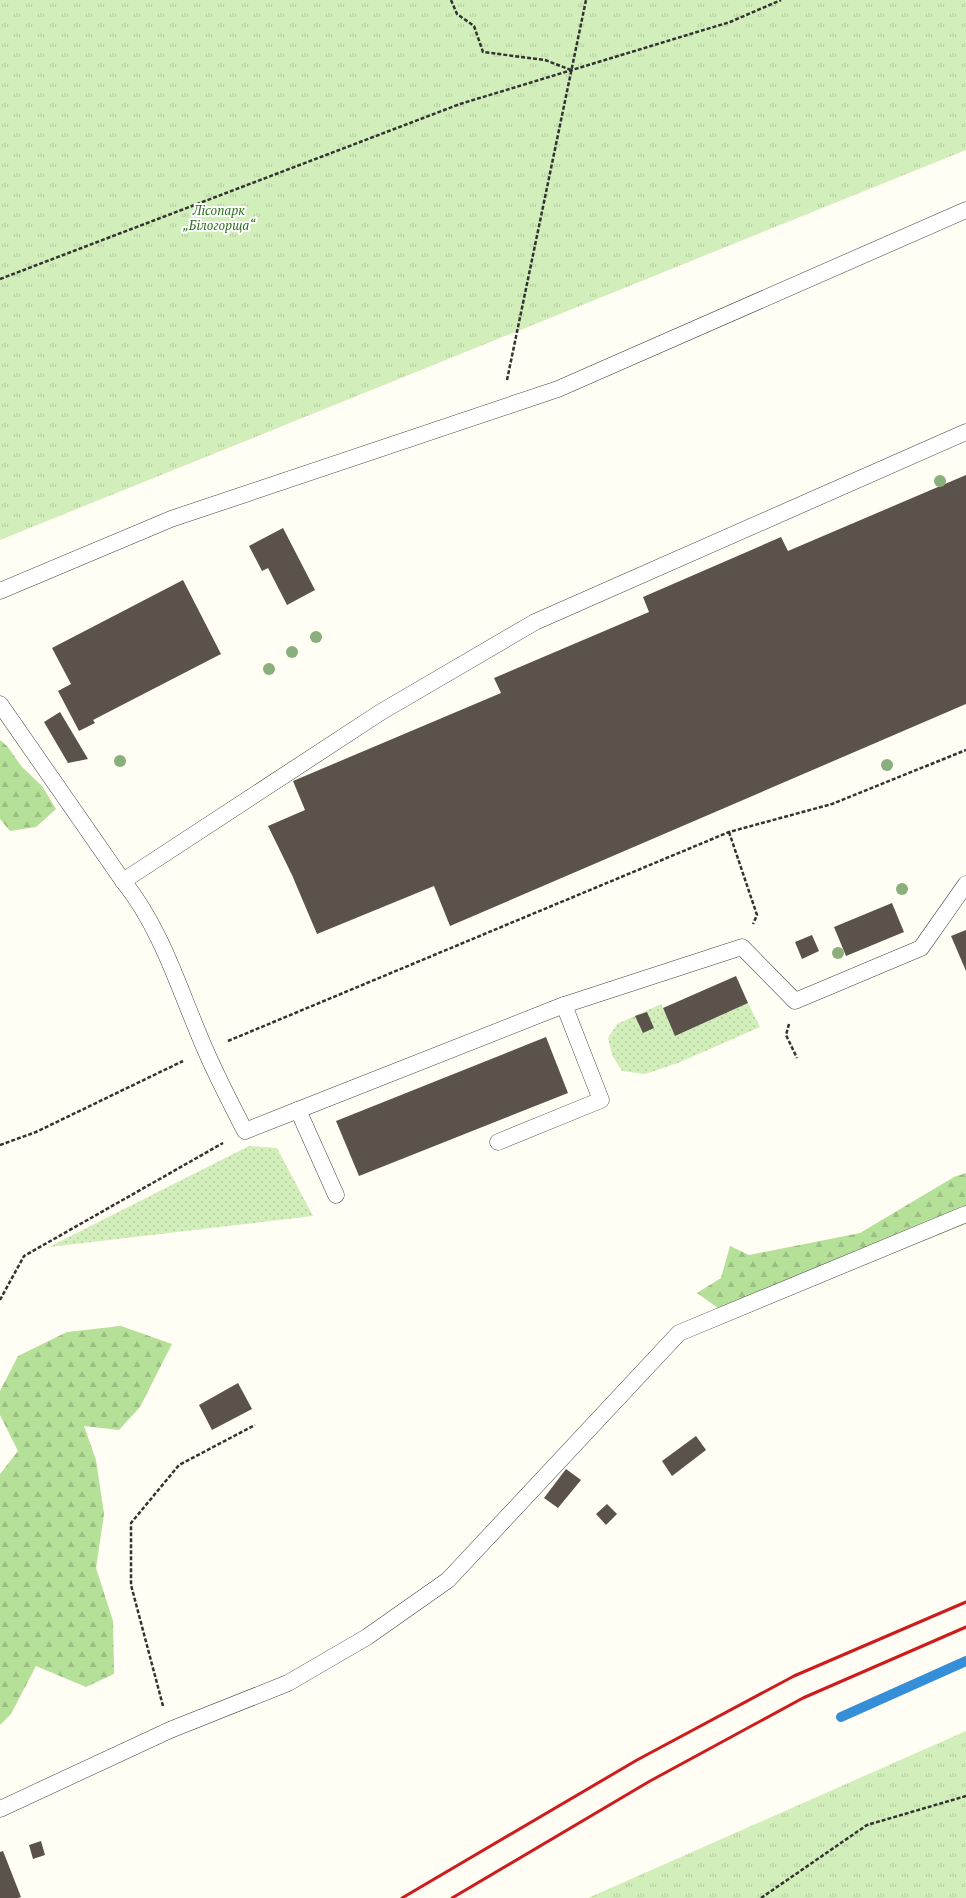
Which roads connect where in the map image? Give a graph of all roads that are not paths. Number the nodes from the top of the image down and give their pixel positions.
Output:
1 (966, 210) edge
2 (966, 432) edge
3 (0, 591) edge
4 (0, 704) edge
5 (123, 881) junction
6 (966, 884) edge
7 (564, 1005) junction
8 (298, 1110) junction
9 (498, 1142) dead end
10 (336, 1195) dead end
11 (966, 1214) edge
12 (0, 1809) edge

1 - 3 lane
2 - 5 lane
4 - 5 lane
5 - 8 lane
6 - 7 lane
7 - 8 lane
7 - 9 lane
8 - 10 lane
11 - 12 lane

